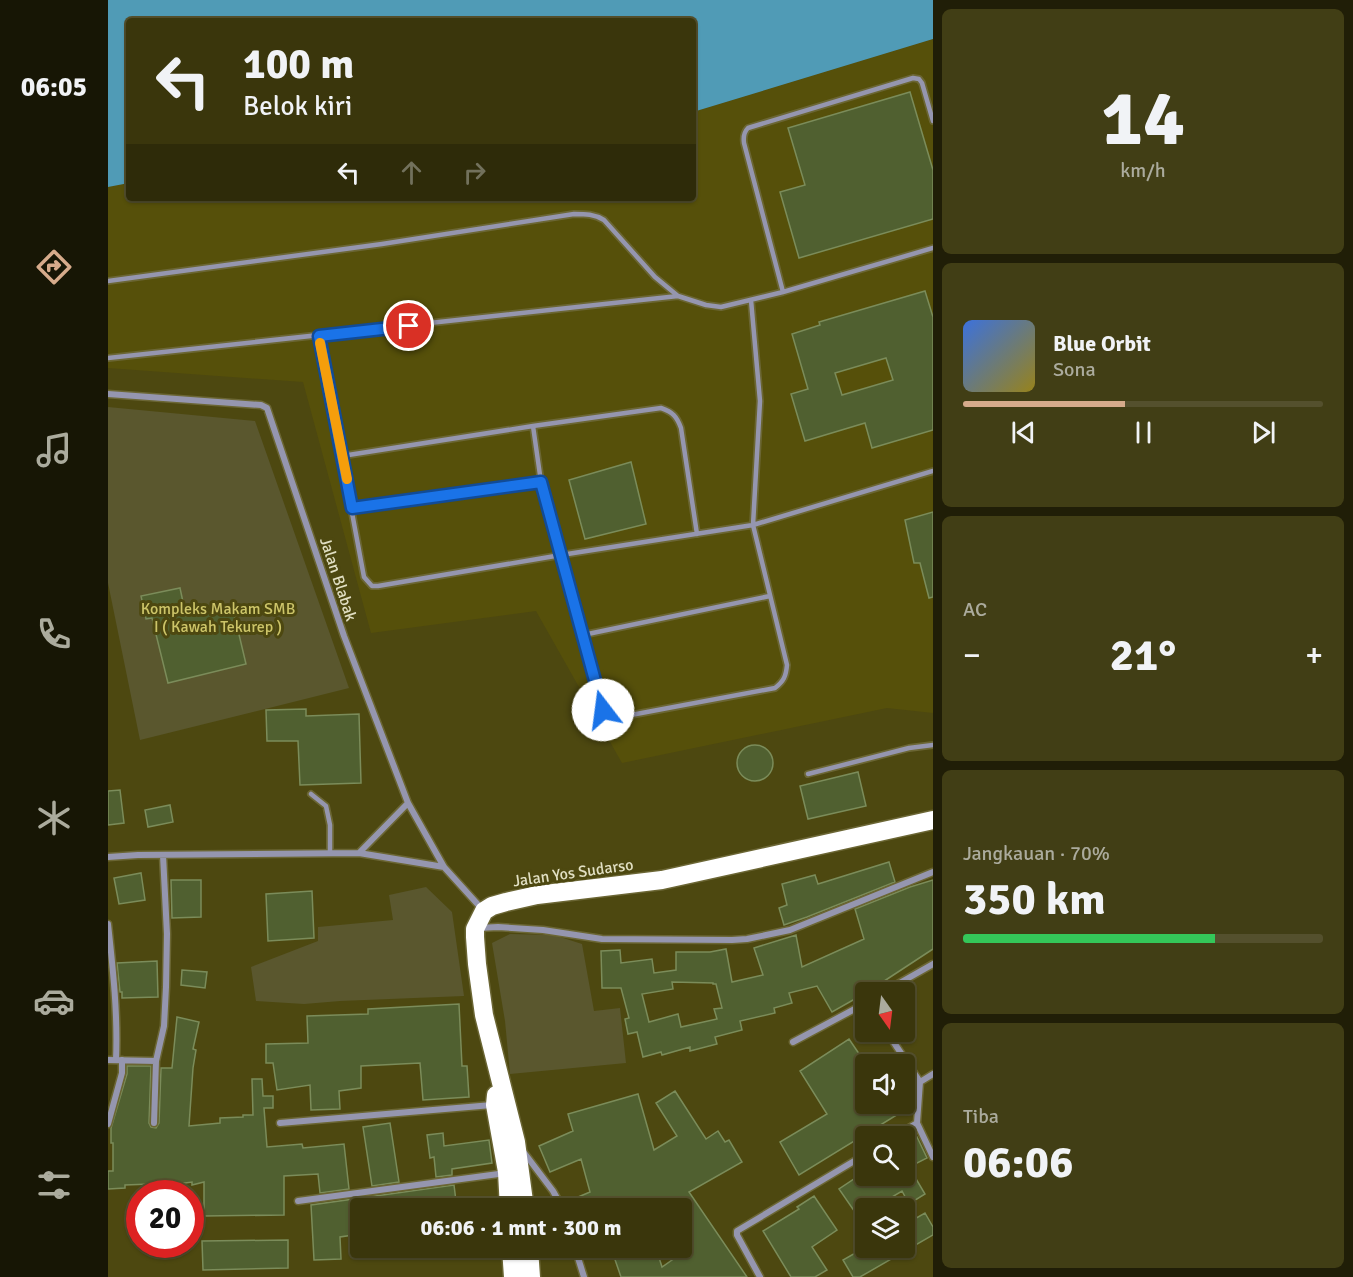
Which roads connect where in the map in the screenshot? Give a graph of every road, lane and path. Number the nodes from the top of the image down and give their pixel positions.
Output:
1 (933, 121) edge
2 (933, 248) edge
3 (108, 281) edge
4 (783, 292) junction
5 (678, 296) junction
6 (751, 300) junction
7 (319, 336) junction
8 (108, 358) edge
9 (108, 394) edge
10 (533, 426) junction
11 (342, 456) junction
12 (933, 471) edge
13 (541, 482) junction
14 (352, 508) junction
15 (753, 525) junction
16 (697, 534) junction
17 (561, 555) junction
18 (770, 596) junction
19 (583, 635) junction
20 (933, 745) edge
21 (808, 774) dead end
22 (311, 794) dead end
23 (408, 803) junction
24 (933, 820) edge
25 (330, 853) junction
26 (358, 853) junction
27 (163, 855) junction
28 (108, 857) edge
29 (444, 867) junction
30 (933, 872) edge
31 (484, 911) junction
32 (108, 924) edge
33 (476, 929) junction
34 (933, 964) edge
35 (901, 982) edge
36 (855, 1009) edge
37 (793, 1042) dead end
38 (894, 1042) edge
39 (115, 1060) edge
40 (156, 1061) junction
41 (499, 1072) junction
42 (933, 1074) edge
43 (920, 1082) junction
44 (495, 1105) junction
45 (154, 1123) dead end
46 (280, 1123) dead end
47 (917, 1123) junction
48 (108, 1124) edge
49 (912, 1126) edge
50 (516, 1142) junction
51 (933, 1157) edge
52 (855, 1161) edge
53 (507, 1173) junction
54 (508, 1198) edge
55 (524, 1198) edge
56 (557, 1198) edge
57 (298, 1202) dead end
58 (512, 1258) edge
59 (530, 1258) edge
60 (578, 1258) edge
61 (513, 1277) edge
62 (531, 1277) edge
63 (584, 1277) edge
64 (760, 1277) edge

1 - 4 lane
2 - 4 lane
3 - 5 lane
4 - 6 lane
5 - 6 lane
5 - 7 lane
6 - 15 lane
7 - 8 lane
7 - 11 lane
9 - 23 street, Jalan Blabak
10 - 11 lane
10 - 13 lane
10 - 16 lane
11 - 14 lane
12 - 15 lane
13 - 14 lane
13 - 17 lane
14 - 17 lane
15 - 16 lane
15 - 18 lane
16 - 17 lane
17 - 19 lane
18 - 19 lane
18 - 19 lane
20 - 21 lane
22 - 25 lane
23 - 26 street
23 - 29 street, Jalan Blabak
24 - 31 highway, Jalan Yos Sudarso
25 - 26 street
25 - 27 street
26 - 29 street
27 - 28 street
27 - 40 street
29 - 31 street, Jalan Blabak
30 - 33 street
31 - 33 highway
32 - 39 street
33 - 41 highway
34 - 35 street
36 - 37 street
38 - 43 street
39 - 40 street
39 - 48 street
40 - 45 street
41 - 44 highway
41 - 50 highway
42 - 43 street
43 - 47 street
44 - 46 street
44 - 53 highway
47 - 49 street
47 - 51 street
50 - 55 highway
50 - 56 street
52 - 64 street
53 - 54 highway
53 - 57 street
58 - 61 highway
59 - 62 highway
60 - 63 street

